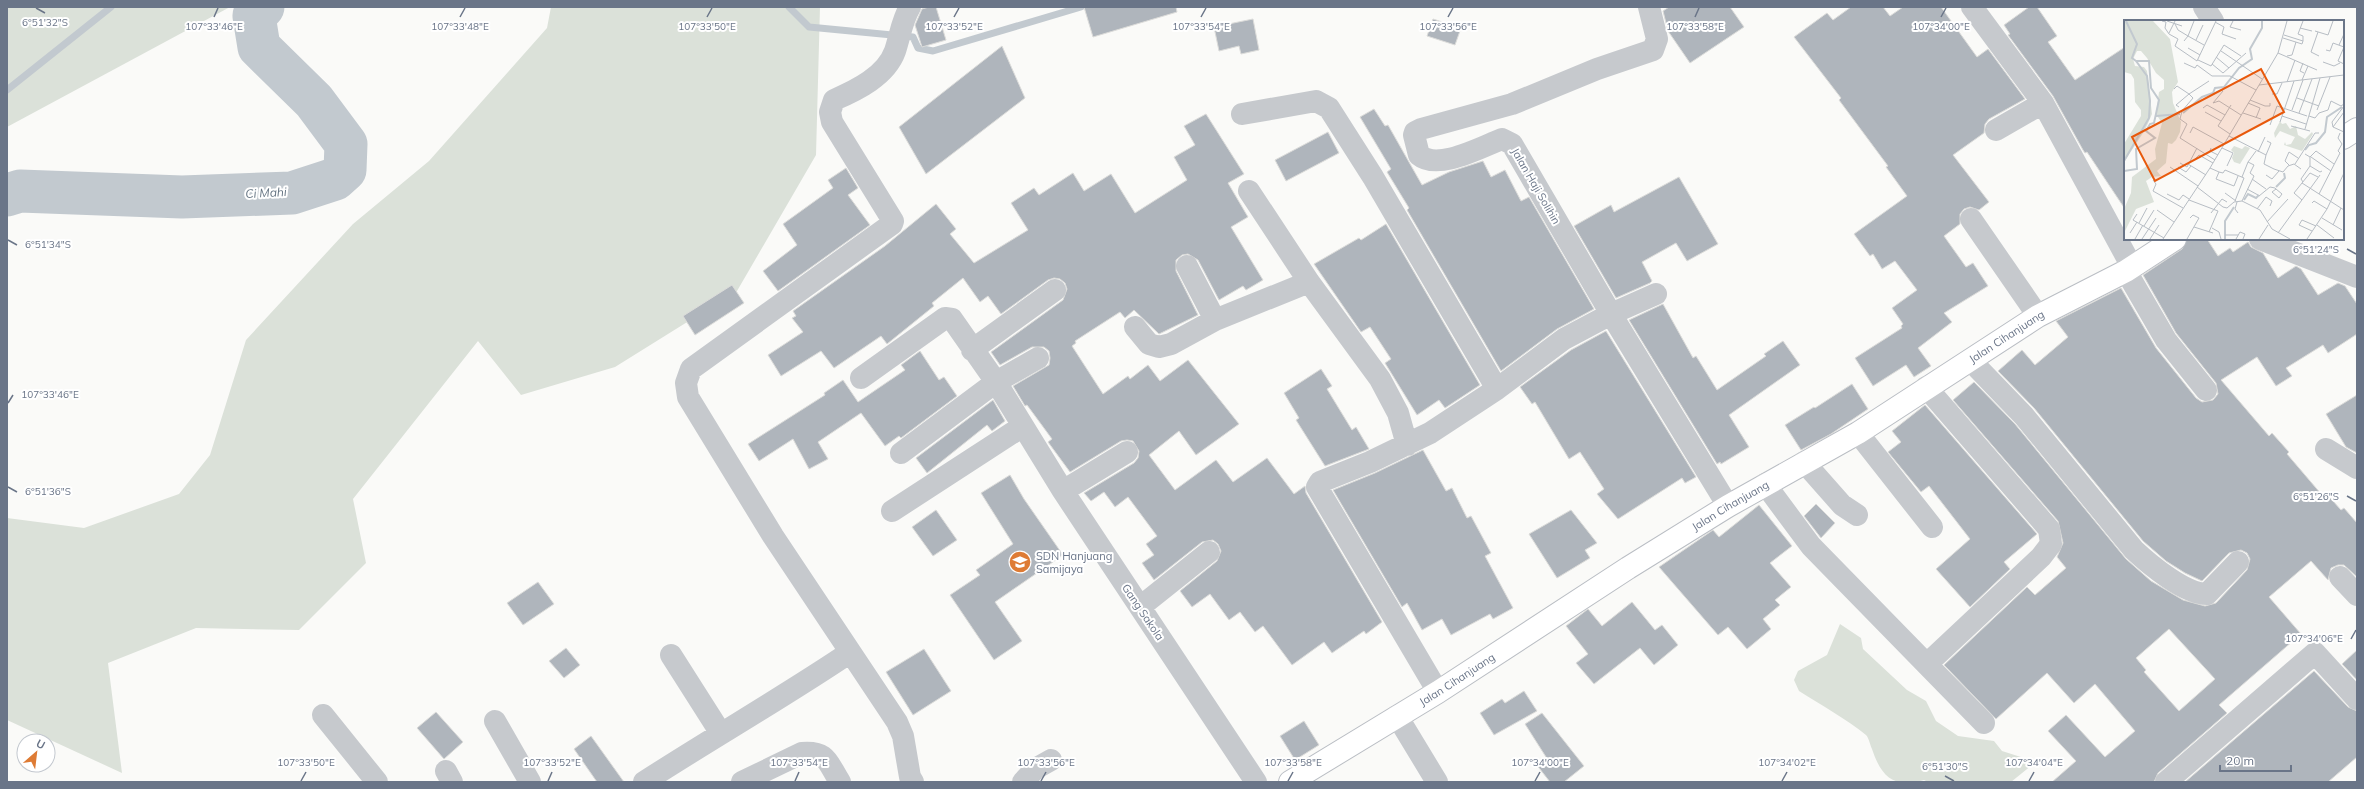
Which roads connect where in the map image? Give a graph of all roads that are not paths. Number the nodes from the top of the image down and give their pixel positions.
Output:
1 (910, 7) edge
2 (1649, 7) edge
3 (1972, 7) edge
4 (2204, 7) edge
5 (2212, 20) edge
6 (2043, 103) junction
7 (1242, 114) dead end
8 (2357, 129) edge
9 (1996, 130) dead end
10 (2344, 137) edge
11 (1249, 191) dead end
12 (1971, 218) dead end
13 (2173, 240) edge
14 (2263, 240) edge
15 (1188, 266) dead end
16 (2129, 269) junction
17 (2357, 277) edge
18 (1308, 282) junction
19 (1055, 290) dead end
20 (1656, 294) dead end
21 (1610, 314) junction
22 (2038, 316) junction
23 (1215, 320) junction
24 (1135, 327) dead end
25 (976, 355) junction
26 (1038, 358) dead end
27 (1971, 361) junction
28 (861, 378) dead end
29 (996, 382) junction
30 (1926, 387) junction
31 (1497, 389) junction
32 (2206, 390) dead end
33 (1023, 426) junction
34 (1858, 433) junction
35 (1407, 445) junction
36 (2326, 449) dead end
37 (1127, 452) dead end
38 (901, 453) dead end
39 (1804, 462) junction
40 (2357, 468) edge
41 (1765, 484) junction
42 (1063, 491) junction
43 (1728, 506) junction
44 (892, 511) dead end
45 (1857, 514) dead end
46 (1932, 527) dead end
47 (1209, 552) dead end
48 (2238, 562) dead end
49 (2340, 577) dead end
50 (2357, 596) edge
51 (1140, 607) junction
52 (849, 653) junction
53 (671, 655) dead end
54 (1928, 663) junction
55 (1438, 692) junction
56 (2357, 699) edge
57 (323, 715) dead end
58 (1397, 716) junction
59 (495, 722) dead end
60 (1984, 723) dead end
61 (720, 732) junction
62 (1051, 760) dead end
63 (377, 782) edge
64 (530, 782) edge
65 (644, 782) edge
66 (742, 782) edge
67 (840, 782) edge
68 (913, 782) edge
69 (1023, 782) edge
70 (1256, 782) edge
71 (1290, 782) edge
72 (1437, 782) edge
73 (2166, 782) edge

1 - 52 street
2 - 21 street, Jalan Haji Solihin
3 - 6 street
4 - 5 street
6 - 9 street
6 - 16 street
7 - 31 street
8 - 10 main road
11 - 18 street
12 - 22 street
13 - 16 main road, Jalan Cihanjuang
14 - 17 street
15 - 23 street
16 - 22 main road, Jalan Cihanjuang
16 - 32 street
18 - 23 street
18 - 35 street
19 - 25 street
20 - 21 street
21 - 31 street
21 - 43 street, Jalan Haji Solihin
22 - 27 main road, Jalan Cihanjuang
23 - 24 street
25 - 28 street, Gang Sakola
25 - 29 street, Gang Sakola
26 - 29 street
27 - 30 main road, Jalan Cihanjuang
27 - 48 street
29 - 33 street, Gang Sakola
29 - 38 street
30 - 34 main road, Jalan Cihanjuang
30 - 54 street
31 - 35 street
33 - 42 street, Gang Sakola
33 - 44 street
34 - 39 main road, Jalan Cihanjuang
34 - 46 street
35 - 55 street
36 - 40 street
37 - 42 street
39 - 41 main road, Jalan Cihanjuang
39 - 45 street
41 - 43 main road, Jalan Cihanjuang
41 - 54 street
42 - 51 street, Gang Sakola
43 - 55 main road, Jalan Cihanjuang
47 - 51 street
49 - 50 street
51 - 70 street, Gang Sakola
52 - 61 street
52 - 68 street
53 - 61 street
54 - 60 street
55 - 58 main road, Jalan Cihanjuang
56 - 73 street
57 - 63 street
58 - 71 main road, Jalan Cihanjuang
58 - 72 street
59 - 64 street
61 - 65 street
62 - 69 street
66 - 67 street

